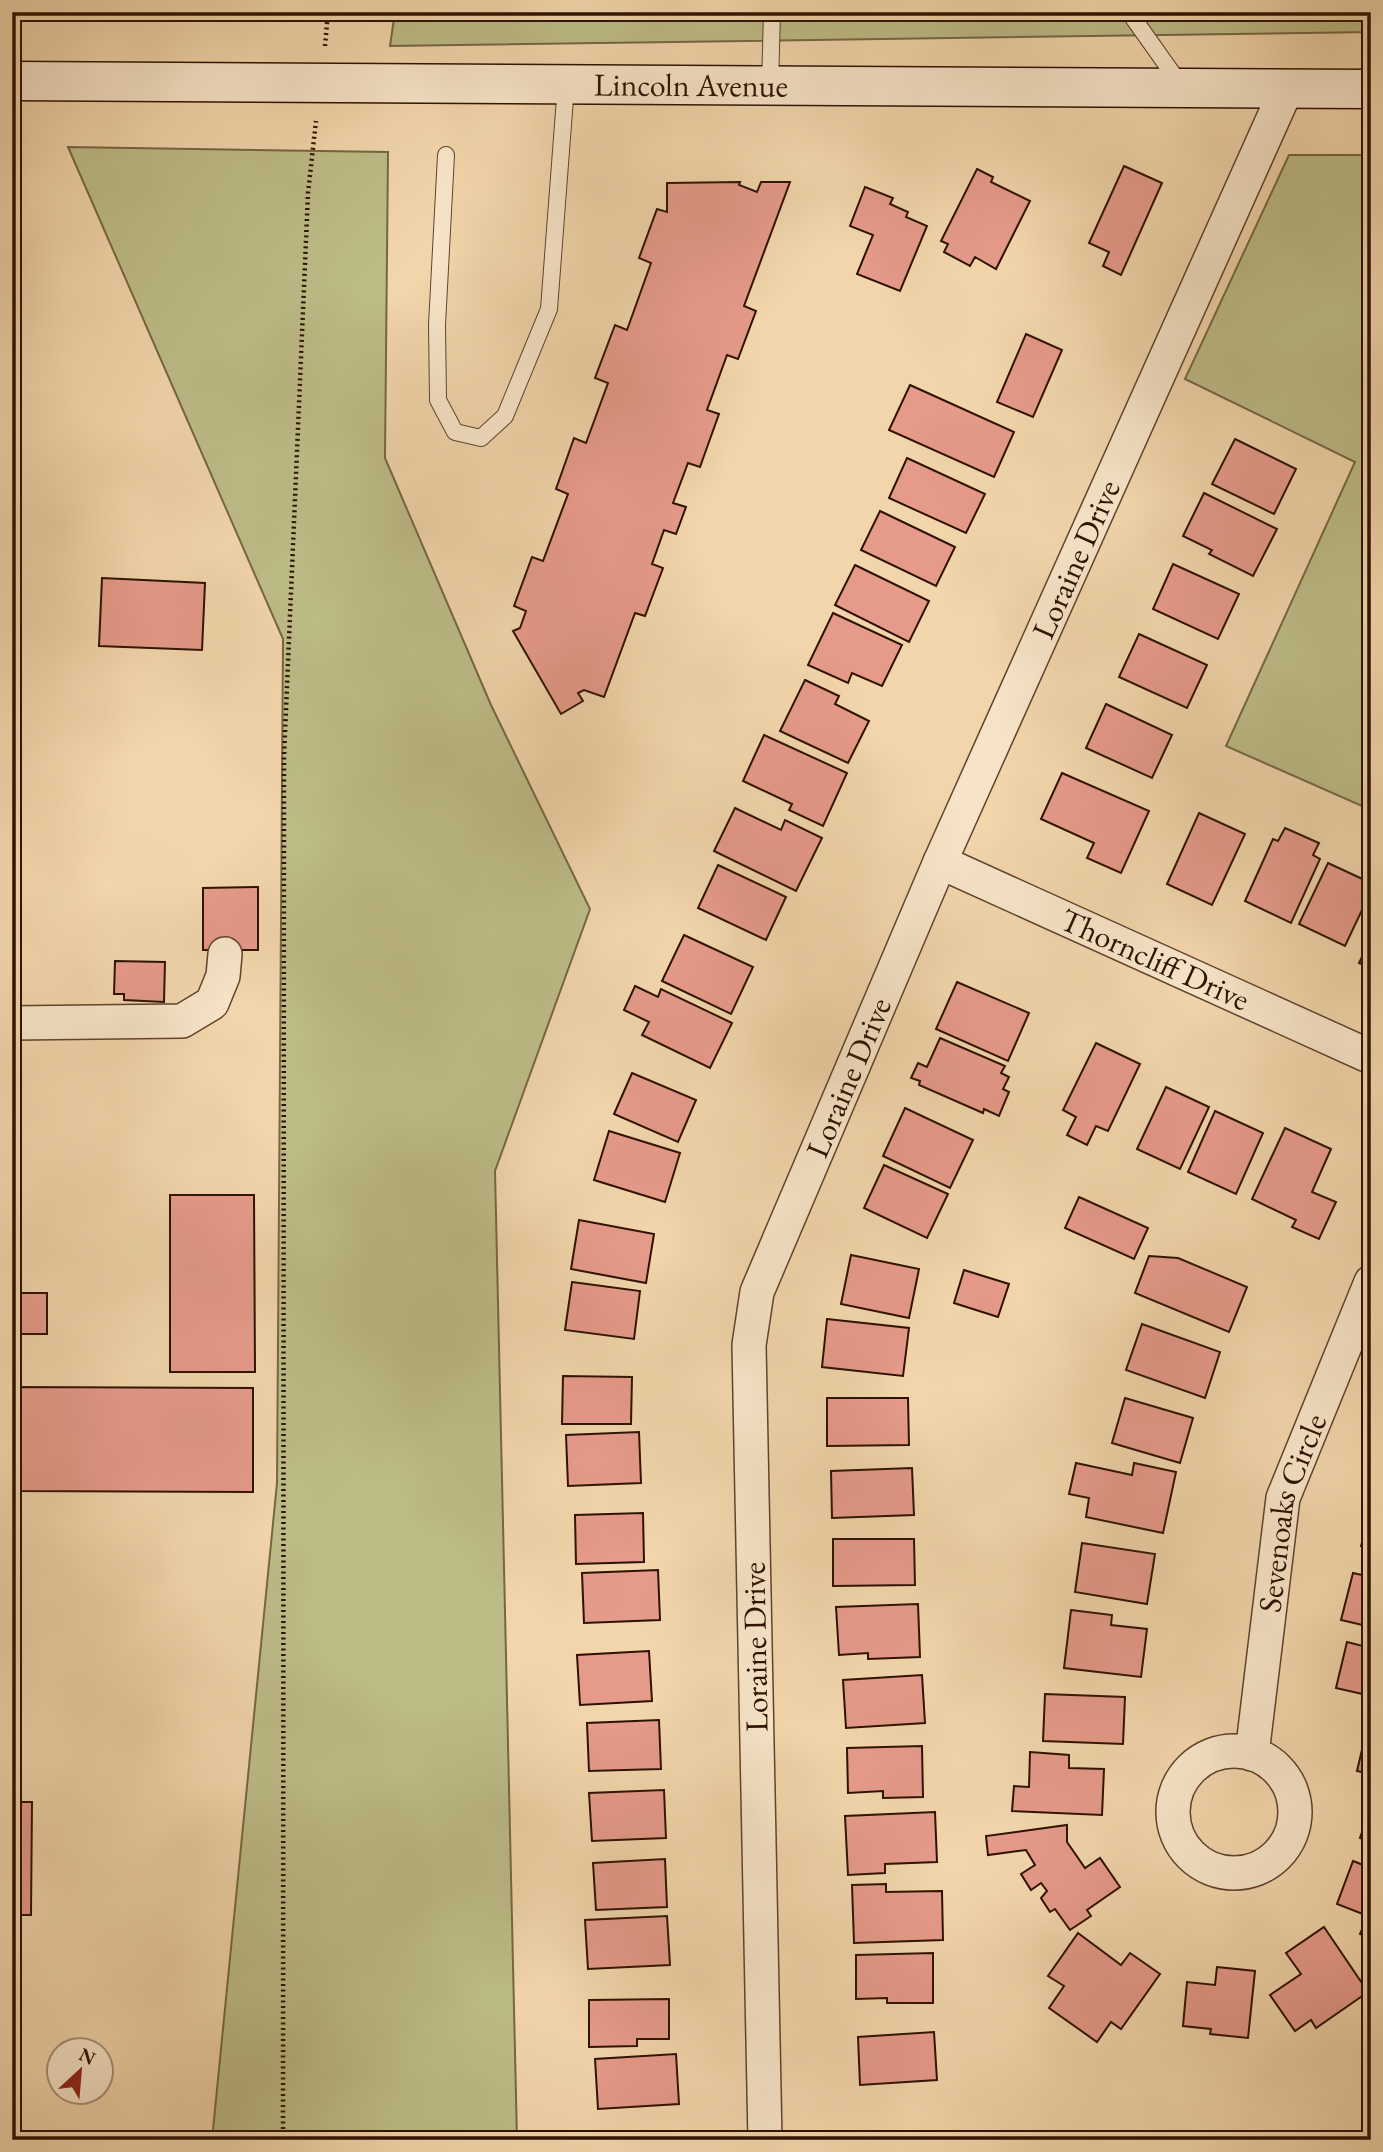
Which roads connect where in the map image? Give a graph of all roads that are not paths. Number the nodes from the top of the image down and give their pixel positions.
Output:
1 (772, 12) edge
2 (1129, 12) edge
3 (12, 81) edge
4 (566, 85) junction
5 (770, 86) junction
6 (1184, 89) junction
7 (1371, 89) edge
8 (1286, 90) junction
9 (446, 155) dead end
10 (940, 862) junction
11 (225, 954) dead end
12 (12, 1023) edge
13 (1371, 1057) edge
14 (1371, 1282) edge
15 (1252, 1754) dead end
16 (765, 2140) edge

1 - 5 lane
2 - 6 lane
3 - 4 street, Lincoln Avenue
4 - 5 street, Lincoln Avenue
4 - 9 lane
5 - 6 street, Lincoln Avenue
6 - 8 street, Lincoln Avenue
7 - 8 street, Lincoln Avenue
8 - 10 street, Loraine Drive
10 - 13 street, Thorncliff Drive
10 - 16 street, Loraine Drive
11 - 12 street
14 - 15 street, Sevenoaks Circle

